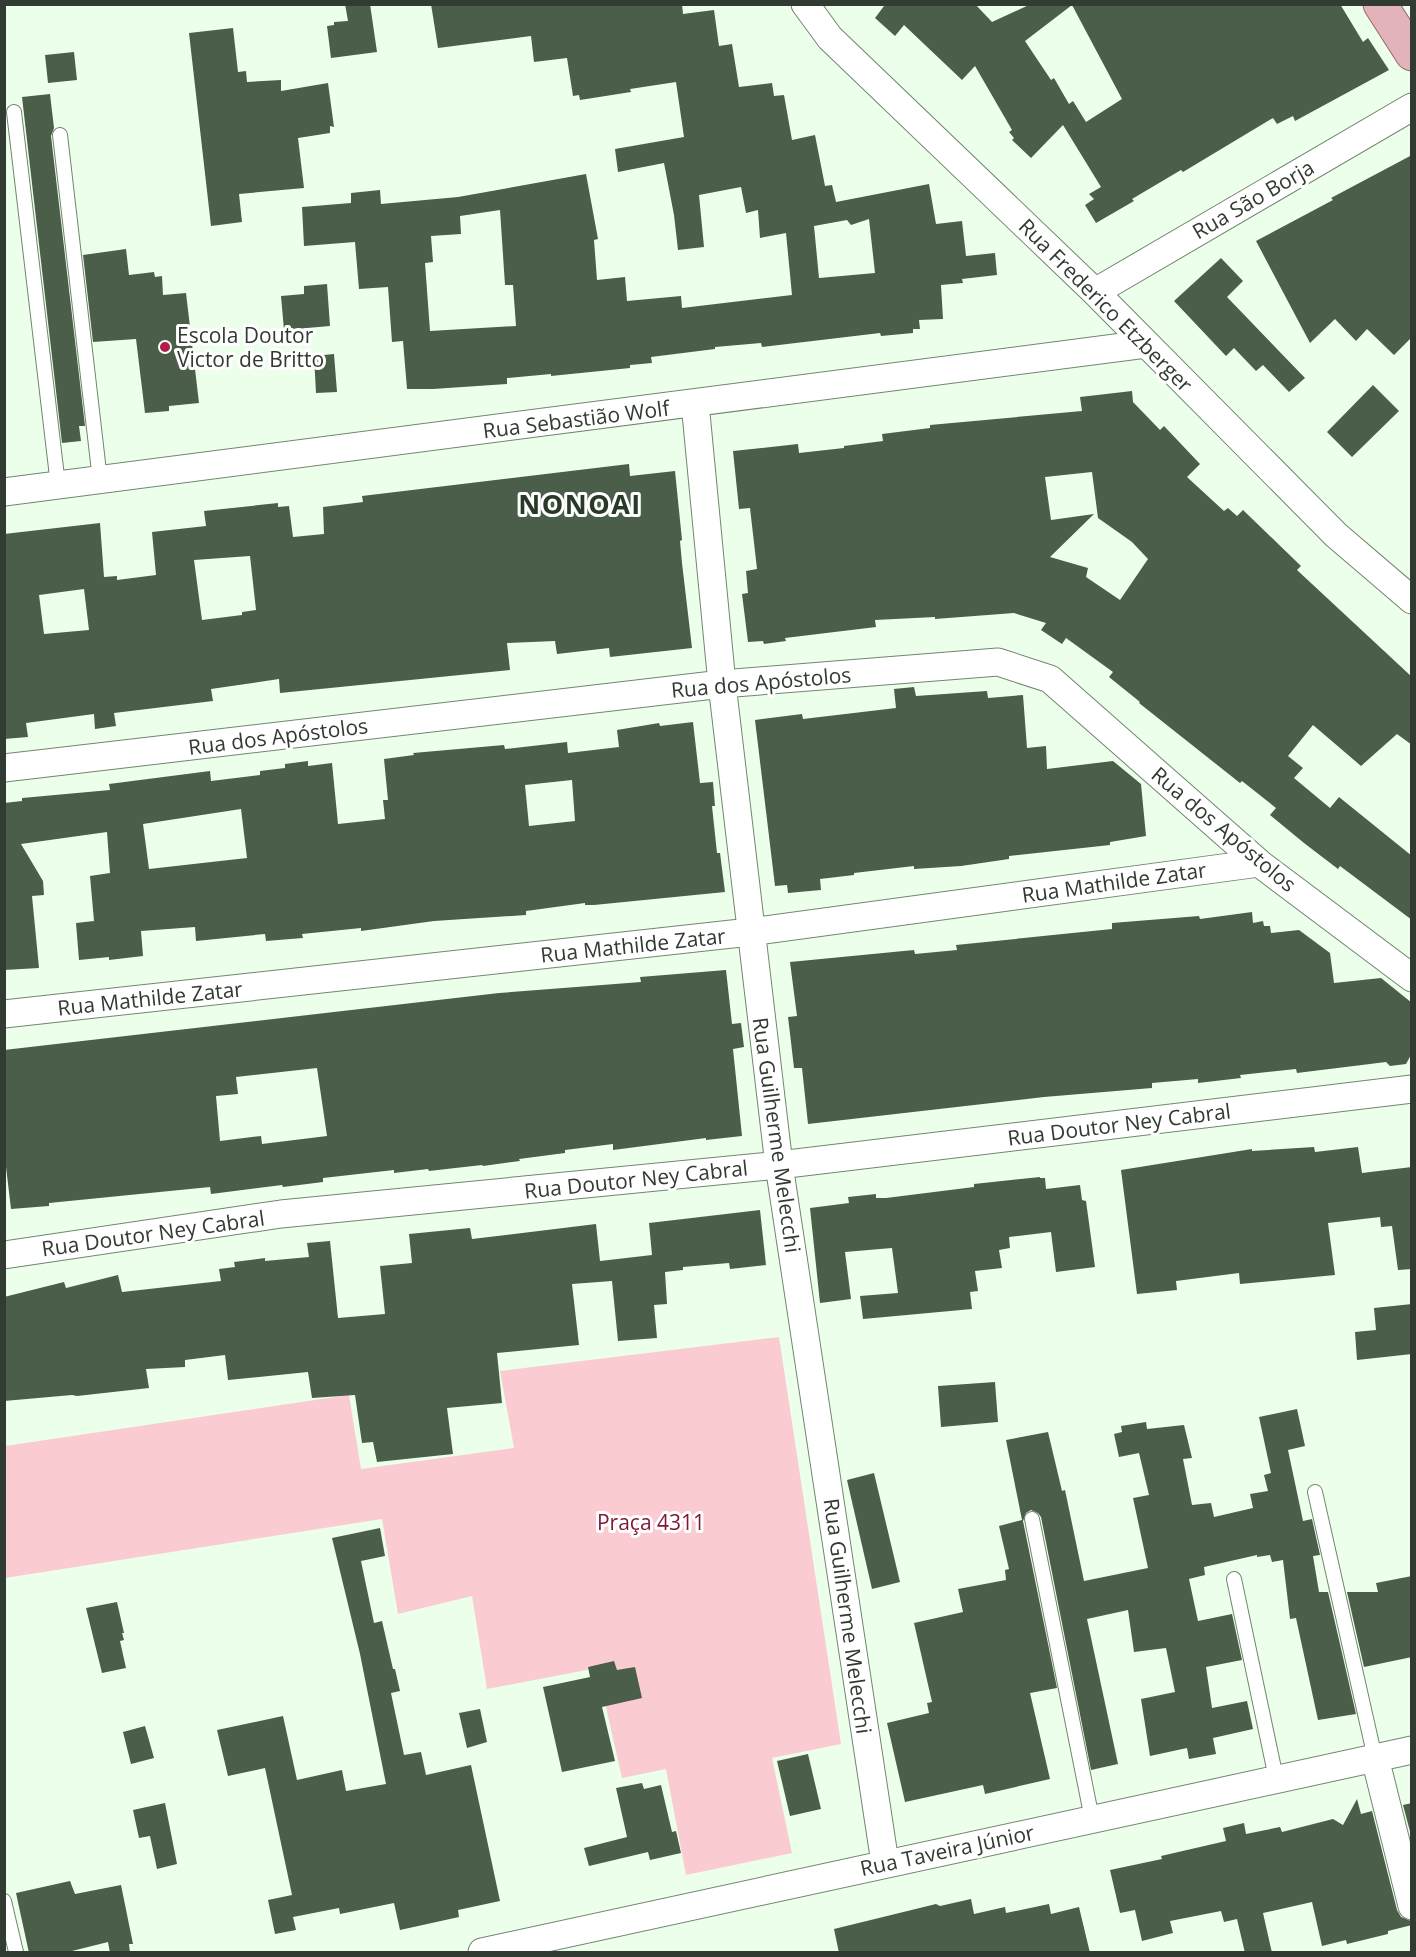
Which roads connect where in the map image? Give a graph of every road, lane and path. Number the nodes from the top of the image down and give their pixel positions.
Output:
1 (805, 4) edge
2 (1380, 4) edge
3 (1412, 54) edge
4 (1412, 107) edge
5 (14, 112) dead end
6 (60, 135) dead end
7 (1095, 292) junction
8 (1146, 344) junction
9 (695, 403) junction
10 (100, 480) junction
11 (58, 485) junction
12 (4, 492) edge
13 (1412, 600) edge
14 (722, 684) junction
15 (4, 768) edge
16 (1259, 862) junction
17 (750, 932) junction
18 (1412, 978) edge
19 (4, 1014) edge
20 (1412, 1089) edge
21 (779, 1165) junction
22 (4, 1255) edge
23 (1316, 1492) dead end
24 (1032, 1519) dead end
25 (1234, 1579) dead end
26 (1412, 1750) edge
27 (1375, 1758) junction
28 (1276, 1778) junction
29 (1092, 1819) junction
30 (885, 1863) junction
31 (4, 1901) edge
32 (1412, 1906) edge
33 (16, 1953) edge
34 (482, 1953) edge

1 - 7 street, Rua Frederico Etzberger
2 - 3 main road
4 - 7 street, Rua São Borja
5 - 11 lane
6 - 10 lane
7 - 8 street, Rua Frederico Etzberger
8 - 9 street, Rua Sebastião Wolf
8 - 13 street, Rua Frederico Etzberger
9 - 10 street, Rua Sebastião Wolf
9 - 14 street, Rua Guilherme Melecchi
10 - 11 street, Rua Sebastião Wolf
11 - 12 street, Rua Sebastião Wolf
14 - 15 street, Rua dos Apóstolos
14 - 16 street, Rua dos Apóstolos
14 - 17 street, Rua Guilherme Melecchi
16 - 17 street, Rua Mathilde Zatar
16 - 18 street, Rua dos Apóstolos
17 - 19 street, Rua Mathilde Zatar
17 - 21 street, Rua Guilherme Melecchi
20 - 21 street, Rua Doutor Ney Cabral
21 - 22 street, Rua Doutor Ney Cabral
21 - 30 street, Rua Guilherme Melecchi
23 - 27 lane
24 - 29 lane
25 - 28 lane
26 - 27 street, Rua Taveira Júnior
27 - 28 street, Rua Taveira Júnior
27 - 32 street
28 - 29 street, Rua Taveira Júnior
29 - 30 street, Rua Taveira Júnior
30 - 34 street, Rua Taveira Júnior
31 - 33 lane

